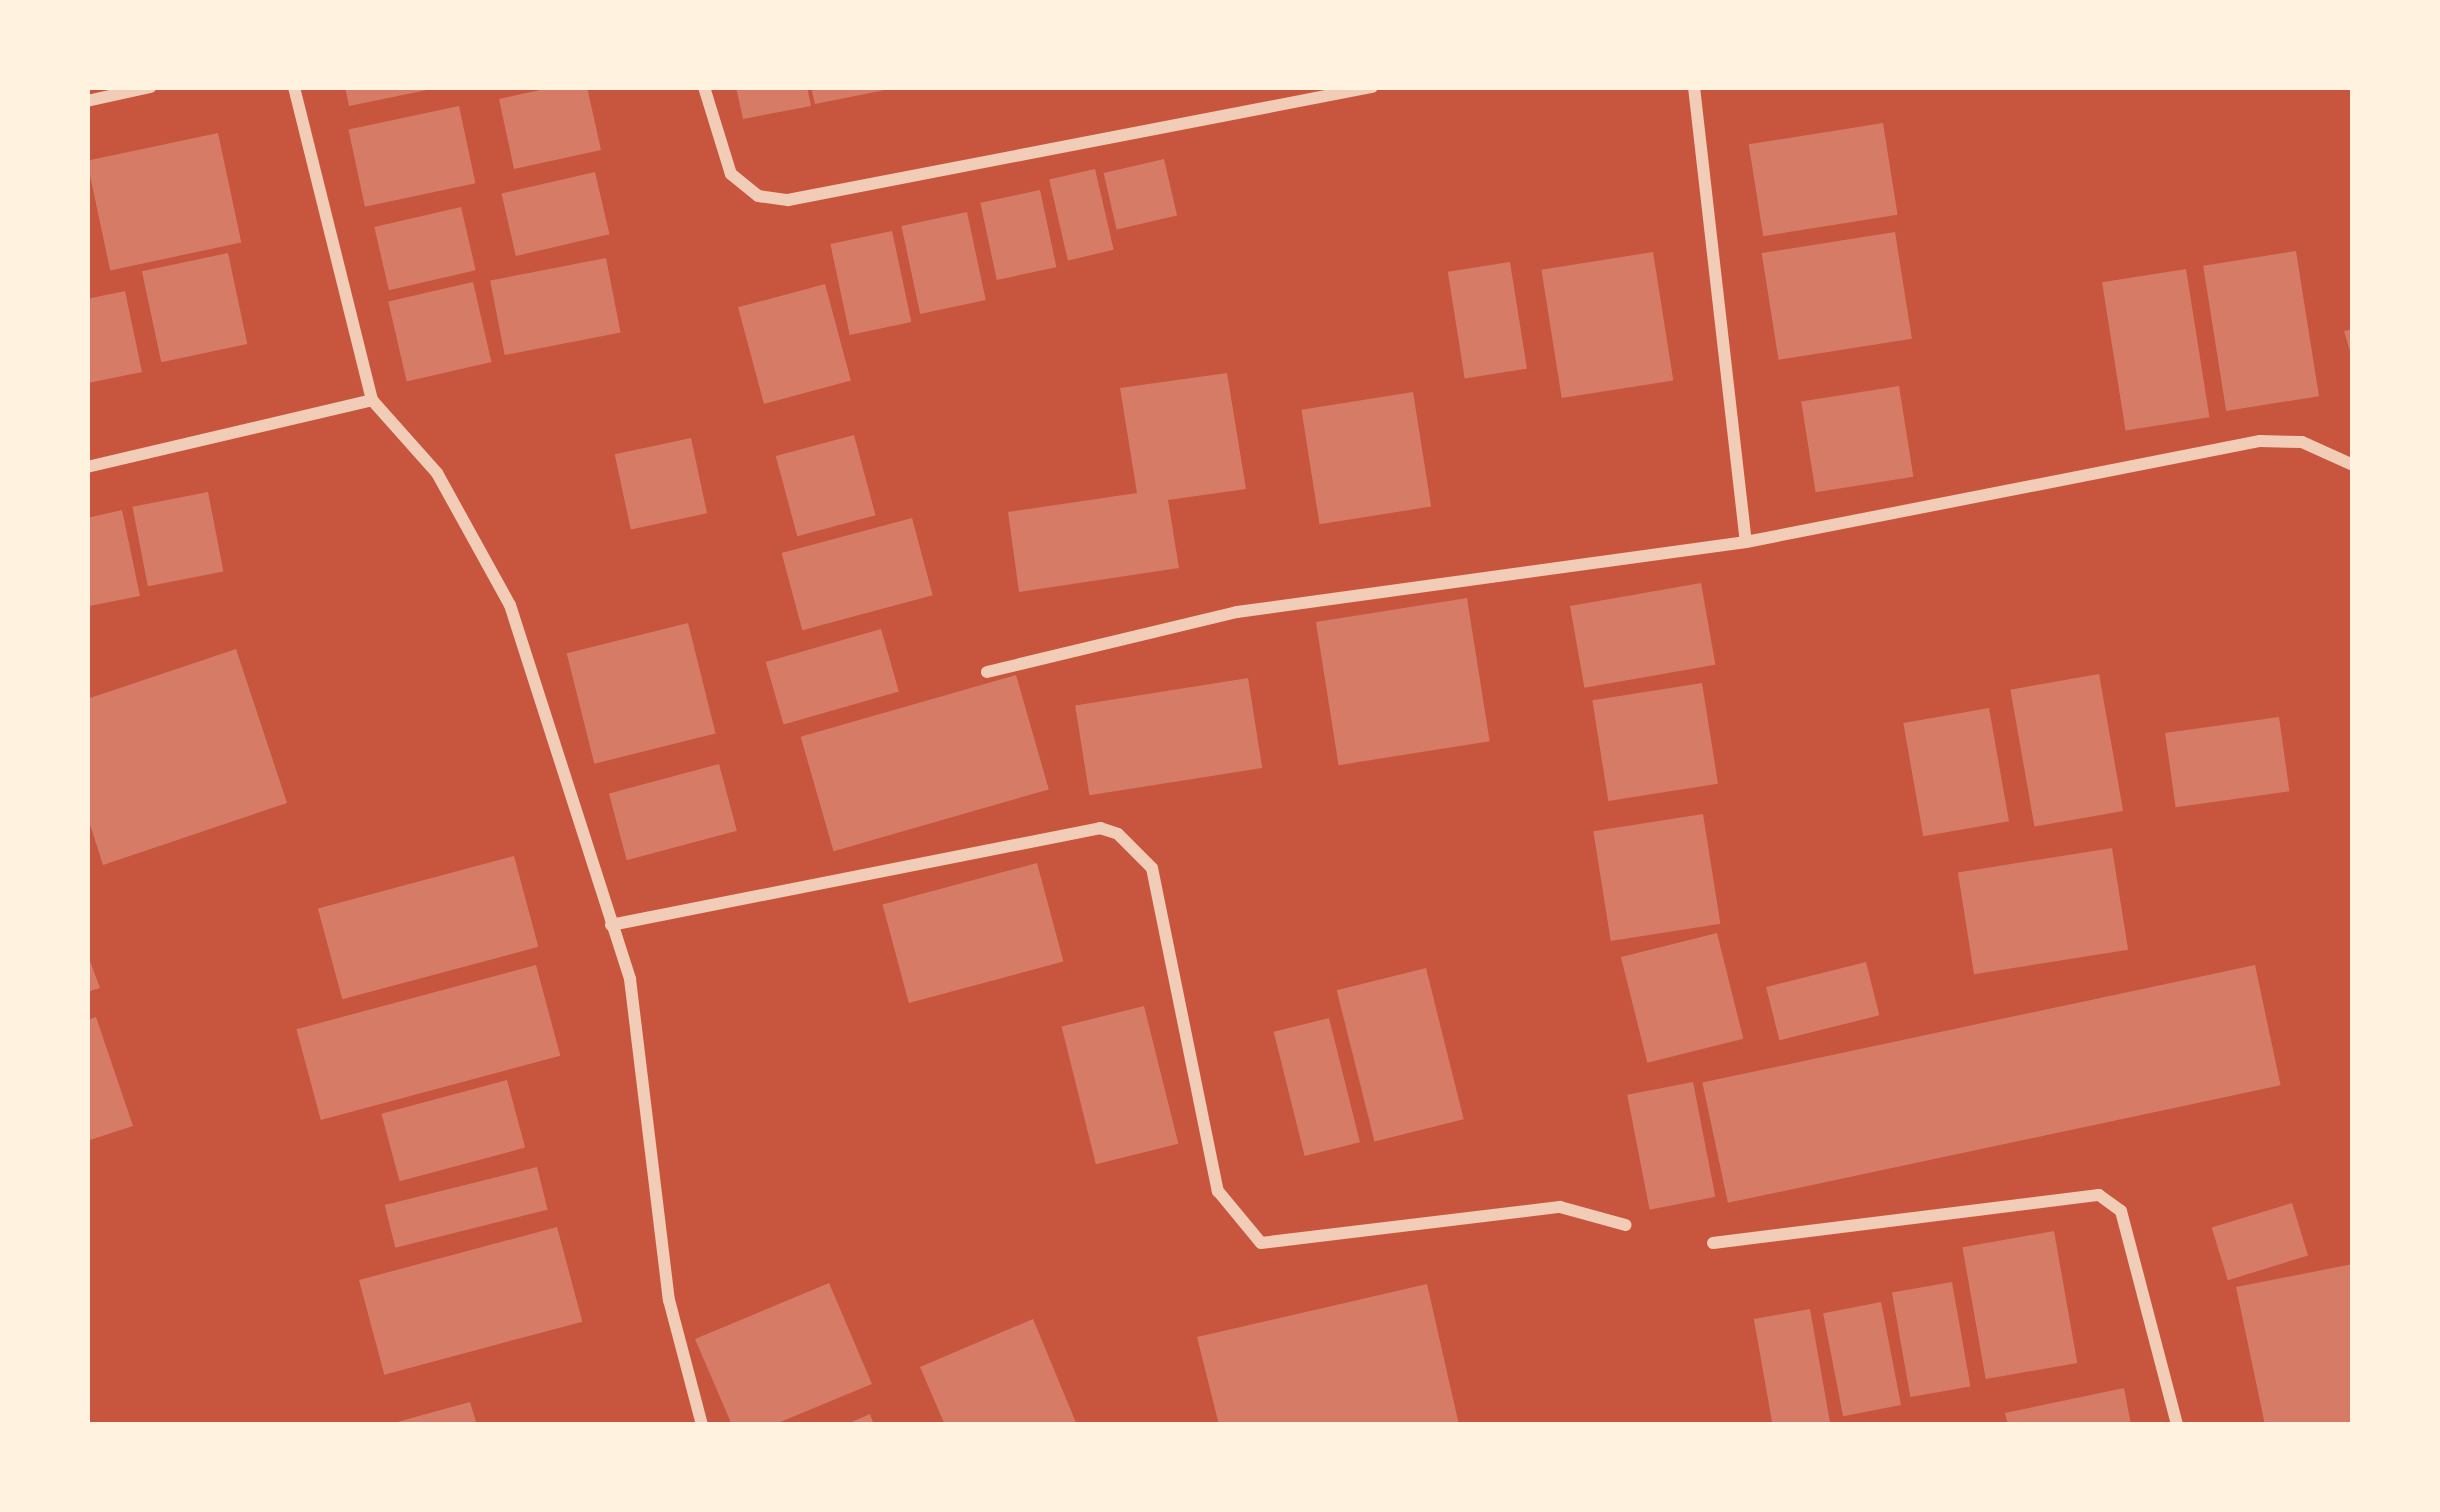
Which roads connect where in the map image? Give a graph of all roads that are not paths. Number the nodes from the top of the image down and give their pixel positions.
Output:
1 (150, 87) edge
2 (294, 87) edge
3 (704, 87) edge
4 (1372, 87) edge
5 (1694, 87) edge
6 (87, 100) edge
7 (372, 400) junction
8 (2353, 465) edge
9 (87, 467) edge
10 (1746, 542) junction
11 (987, 672) dead end
12 (611, 925) junction
13 (1626, 1226) dead end
14 (1713, 1243) dead end
15 (702, 1425) edge
16 (2177, 1425) edge

1 - 6 street
2 - 7 street
3 - 4 street
5 - 10 street
7 - 9 street
7 - 12 street
8 - 10 street
10 - 11 street
12 - 13 street
12 - 15 street
14 - 16 street

